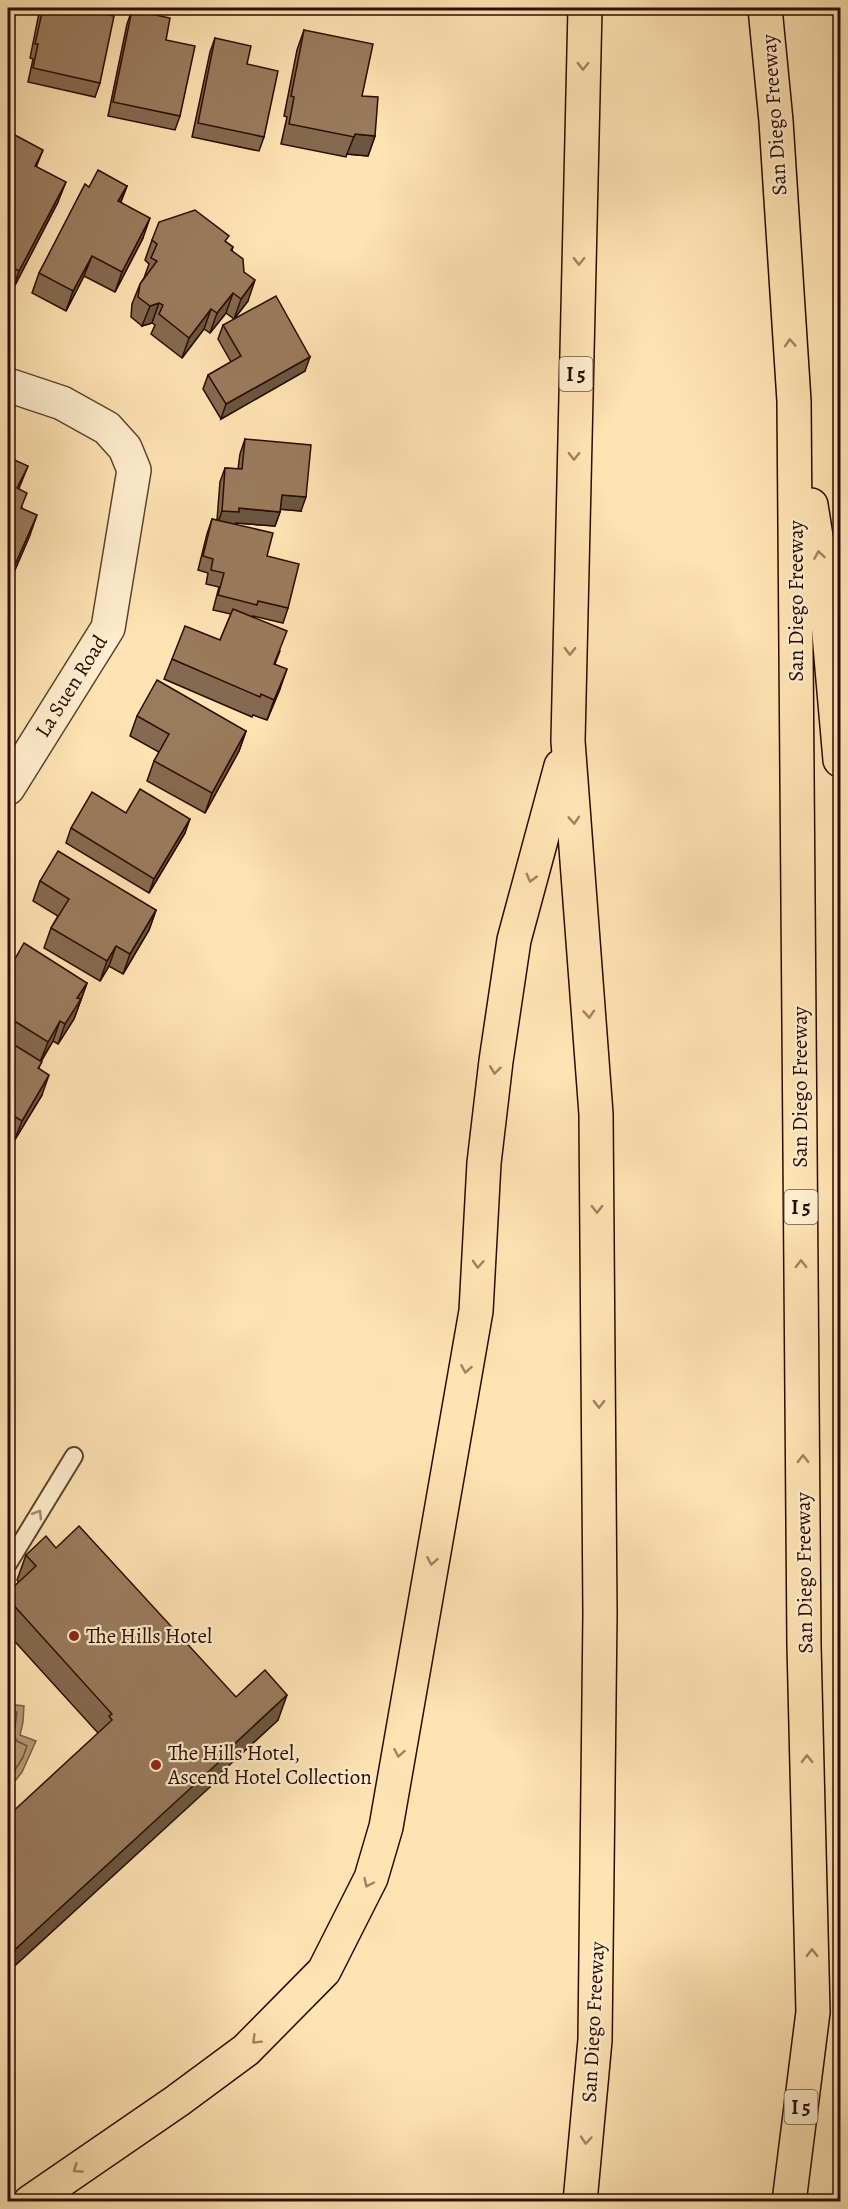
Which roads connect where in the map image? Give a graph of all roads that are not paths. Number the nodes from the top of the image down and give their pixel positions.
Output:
1 (585, 8) edge
2 (765, 8) edge
3 (8, 385) edge
4 (794, 401) junction
5 (568, 741) junction
6 (840, 760) edge
7 (8, 788) edge
8 (74, 1456) dead end
9 (8, 1564) edge
10 (813, 2012) junction
11 (30, 2202) edge
12 (580, 2202) edge
13 (789, 2202) edge
14 (810, 2202) edge

1 -> 5 highway, San Diego Freeway / I 5
4 -> 2 highway, San Diego Freeway / I 5
3 - 7 street, La Suen Road
6 -> 4 highway
10 -> 4 highway, San Diego Freeway / I 5
5 -> 11 highway
5 -> 12 highway, San Diego Freeway / I 5
9 -> 8 lane
10 - 13 highway, San Diego Freeway / I 5
10 - 14 highway

